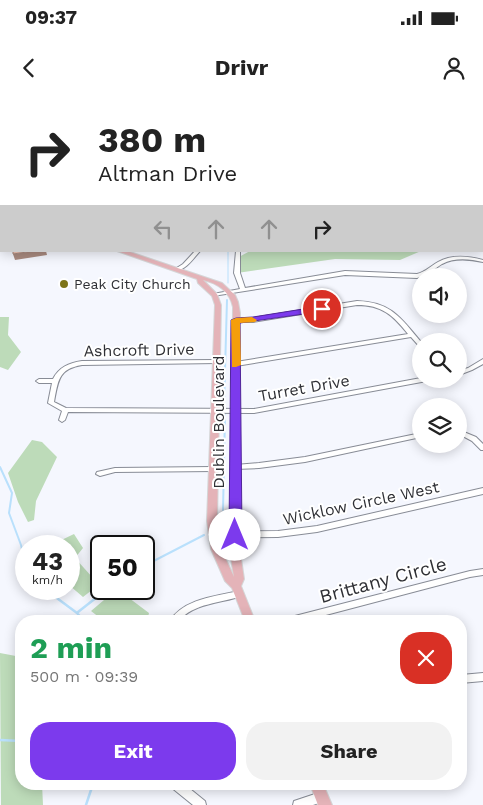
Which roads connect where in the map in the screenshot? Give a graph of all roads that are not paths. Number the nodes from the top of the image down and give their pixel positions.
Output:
1 (130, 252) edge
2 (197, 252) edge
3 (238, 252) edge
4 (483, 261) edge
5 (177, 270) junction
6 (200, 278) junction
7 (243, 289) junction
8 (229, 292) junction
9 (215, 295) junction
10 (236, 320) junction
11 (412, 335) joint
12 (483, 361) edge
13 (216, 362) junction
14 (236, 364) junction
15 (467, 370) edge
16 (39, 381) dead end
17 (55, 381) junction
18 (412, 382) edge
19 (65, 410) junction
20 (214, 410) junction
21 (235, 411) junction
22 (62, 420) dead end
23 (467, 436) edge
24 (412, 437) edge
25 (483, 448) edge
26 (235, 467) junction
27 (212, 469) junction
28 (100, 474) dead end
29 (483, 491) edge
30 (213, 535) junction
31 (235, 535) junction
32 (483, 572) edge
33 (238, 590) junction
34 (177, 615) edge
35 (248, 615) edge
36 (314, 615) edge
37 (483, 676) edge
38 (467, 678) edge
39 (183, 790) edge
40 (323, 801) edge
41 (201, 805) edge
42 (298, 805) edge

1 - 5 main road
2 - 5 street
3 - 7 street
4 - 7 street
5 - 6 main road
6 - 8 main road
6 - 9 main road
7 - 8 street
8 - 9 street
8 - 10 main road, Dublin Boulevard
9 - 13 main road, Dublin Boulevard
10 - 11 street
10 - 14 main road, Dublin Boulevard
11 - 14 street
12 - 15 street
13 - 17 street, Ashcroft Drive
13 - 20 main road, Dublin Boulevard
14 - 21 main road, Dublin Boulevard
16 - 17 street
17 - 19 street
18 - 21 street, Turret Drive
19 - 20 street, Turret Drive
19 - 22 street
20 - 21 street, Turret Drive
20 - 27 main road, Dublin Boulevard
21 - 26 main road, Dublin Boulevard
23 - 25 street
24 - 26 street
26 - 31 main road, Dublin Boulevard
27 - 28 street
27 - 30 main road, Dublin Boulevard
29 - 31 street, Wicklow Circle West
30 - 31 street, Wicklow Circle West
30 - 33 main road, Dublin Boulevard
31 - 33 main road, Dublin Boulevard
32 - 36 street, Brittany Circle
33 - 34 street
33 - 35 main road, Dublin Boulevard
37 - 38 street
39 - 41 street
40 - 42 street

